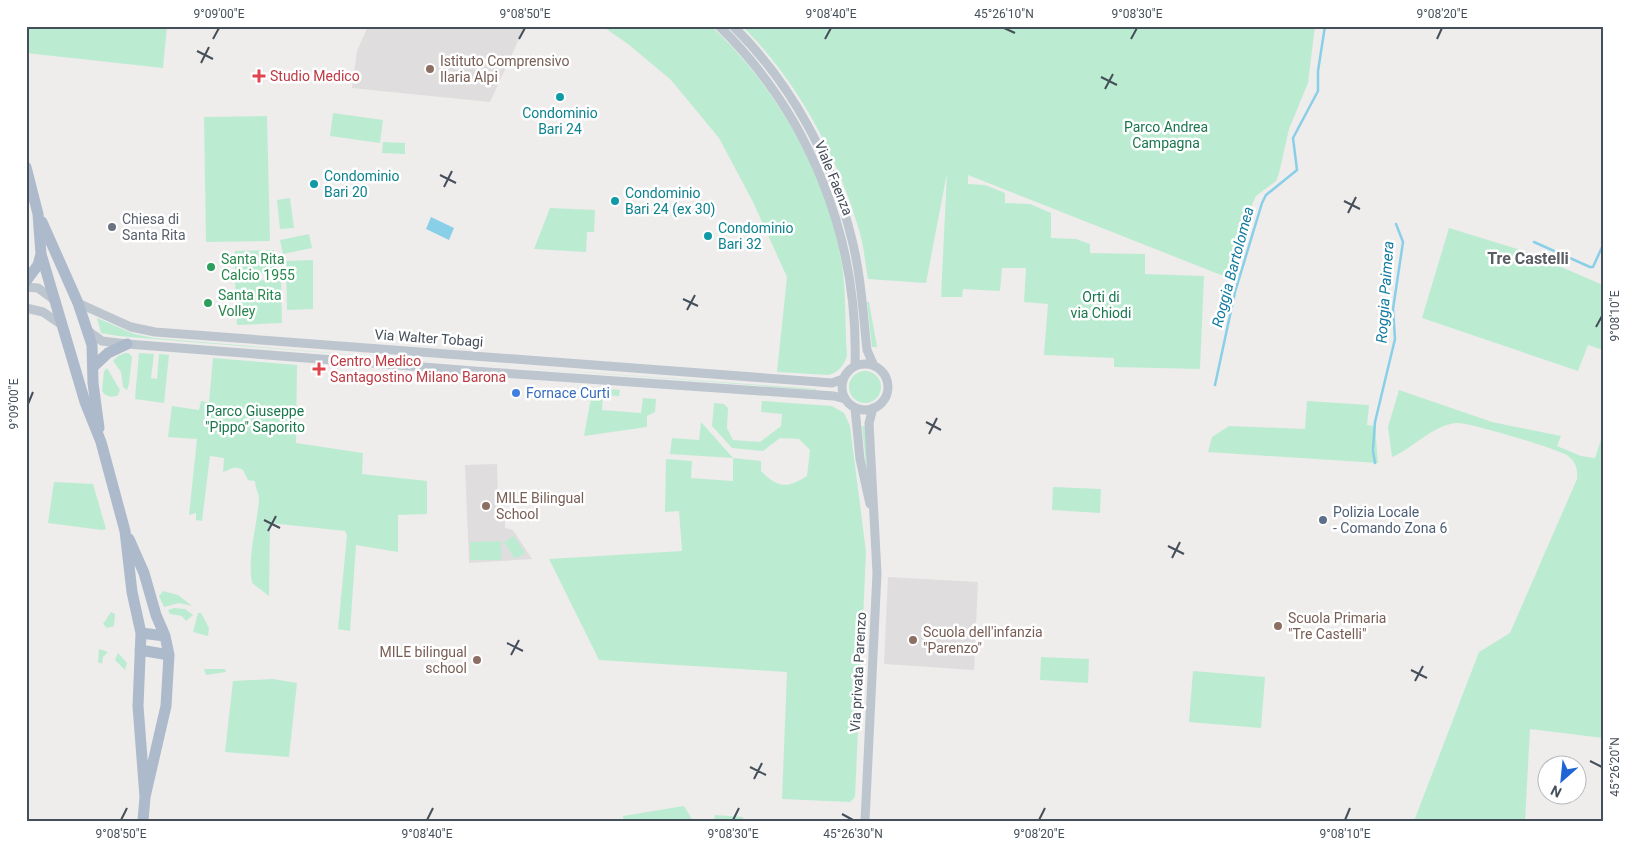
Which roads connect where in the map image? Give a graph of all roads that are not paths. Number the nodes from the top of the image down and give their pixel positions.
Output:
1 (720, 26) edge
2 (733, 26) edge
3 (26, 167) edge
4 (38, 214) junction
5 (41, 254) junction
6 (26, 281) edge
7 (26, 287) edge
8 (56, 301) junction
9 (78, 303) junction
10 (26, 308) edge
11 (62, 325) junction
12 (86, 329) junction
13 (127, 344) junction
14 (855, 366) junction
15 (874, 366) junction
16 (93, 367) junction
17 (843, 379) junction
18 (845, 398) junction
19 (855, 408) junction
20 (873, 408) junction
21 (101, 442) junction
22 (875, 525) junction
23 (125, 531) junction
24 (141, 633) junction
25 (165, 636) junction
26 (140, 650) junction
27 (169, 655) junction
28 (145, 797) junction
29 (143, 821) edge
30 (865, 821) edge

1 - 14 street, Viale Faenza
2 - 15 street, Viale Faenza
3 - 4 main road
4 - 5 main road
4 - 9 main road
5 - 6 main road
5 - 8 main road
7 - 8 street
8 - 9 main road
8 - 11 main road
9 - 12 main road
9 - 17 street, Via Walter Tobagi
10 - 11 street
11 - 12 main road
11 - 21 main road
12 - 13 street
12 - 16 main road
13 - 16 main road
13 - 18 street
14 - 15 street
14 - 17 street
15 - 20 street
16 - 21 main road
17 - 18 street
18 - 19 street
19 - 20 street
19 - 22 street, Via privata Parenzo
20 - 22 street, Via privata Parenzo
21 - 23 main road
22 - 30 street, Via privata Parenzo
23 - 24 main road
23 - 25 main road
24 - 25 main road
24 - 26 main road
25 - 27 main road
26 - 27 main road
26 - 28 main road
27 - 28 main road
28 - 29 main road

